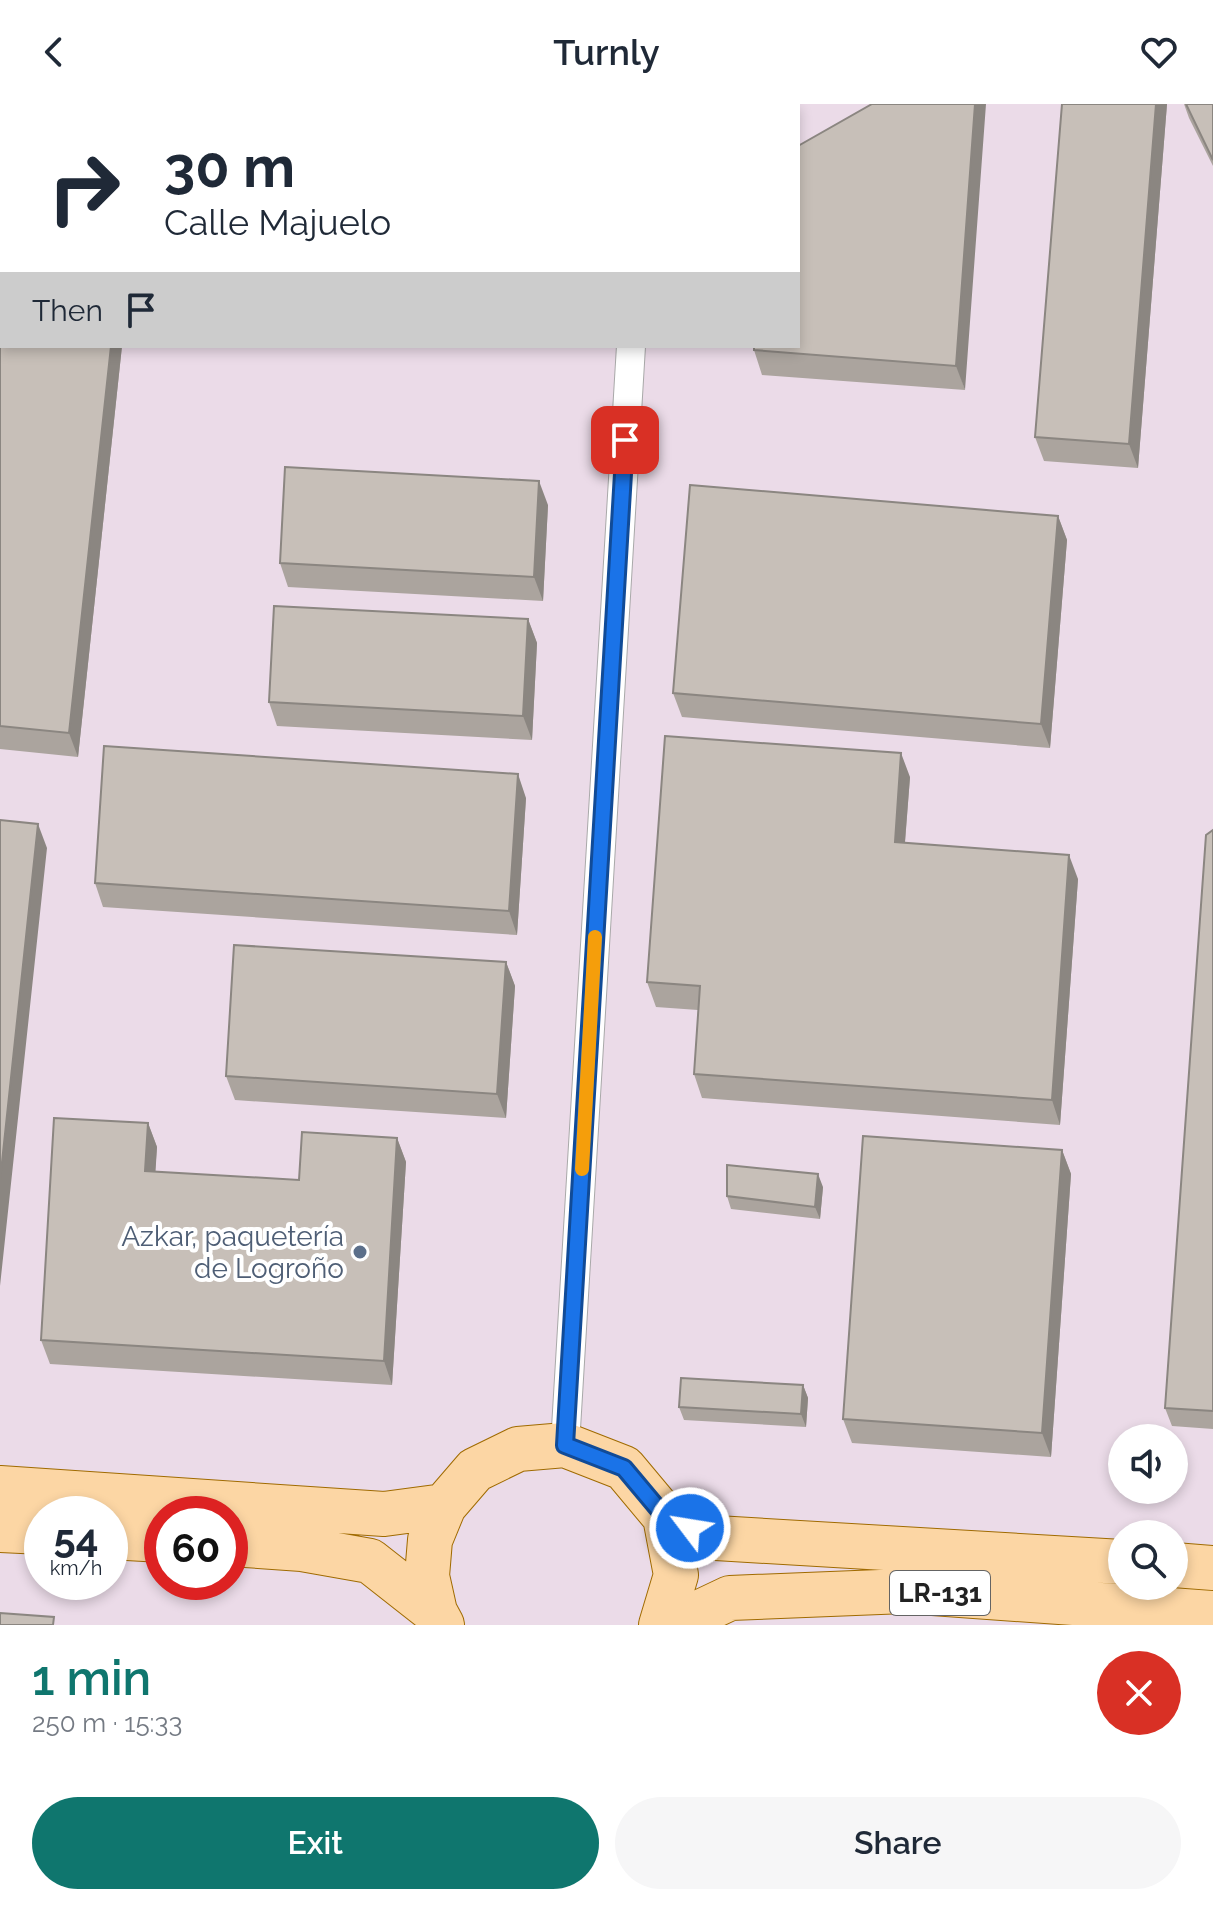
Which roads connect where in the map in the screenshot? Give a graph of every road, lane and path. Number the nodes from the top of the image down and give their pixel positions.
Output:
1 (631, 348) edge
2 (565, 1445) junction
3 (0, 1488) edge
4 (444, 1506) junction
5 (665, 1517) junction
6 (0, 1530) edge
7 (24, 1531) edge
8 (248, 1545) edge
9 (1108, 1561) edge
10 (1188, 1566) edge
11 (1213, 1568) edge
12 (1213, 1613) edge
13 (438, 1618) edge
14 (661, 1625) edge
15 (673, 1625) edge

1 - 2 street
2 - 4 main road, LR-131
2 - 5 main road, LR-131
3 - 4 main road
4 - 13 main road, LR-131
5 - 9 main road, LR-131
5 - 14 main road, LR-131
6 - 7 main road
8 - 13 main road, LR-131
10 - 11 main road
12 - 15 main road, LR-131

